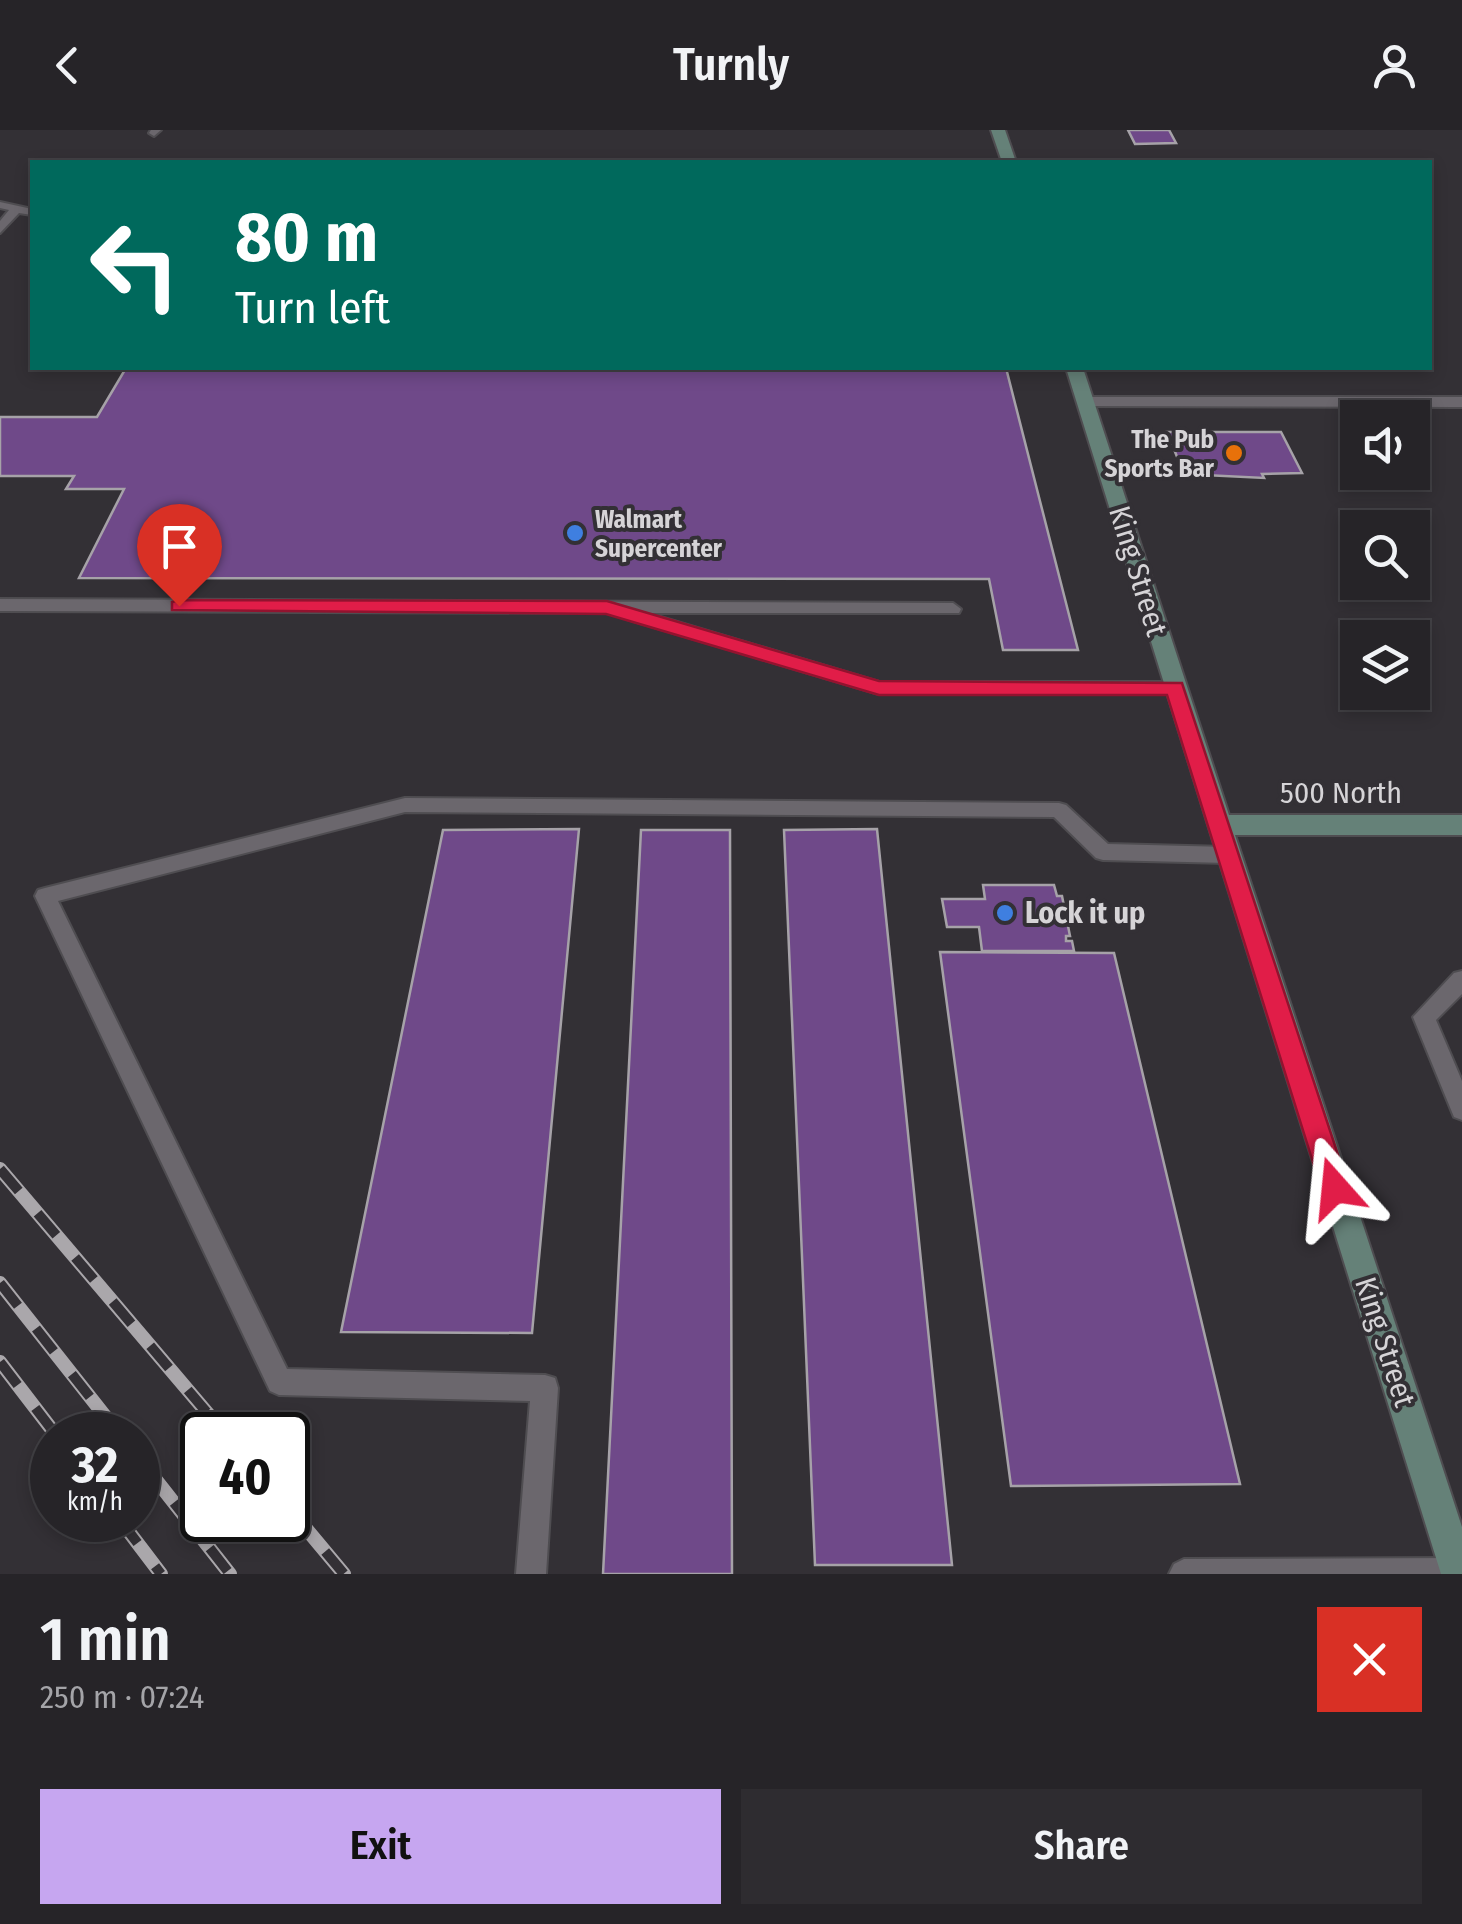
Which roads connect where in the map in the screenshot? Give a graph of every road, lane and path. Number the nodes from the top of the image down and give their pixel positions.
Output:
1 (998, 130) edge
2 (1007, 160) edge
3 (0, 206) edge
4 (16, 209) junction
5 (30, 212) edge
6 (0, 229) edge
7 (1075, 370) edge
8 (1085, 402) junction
9 (1462, 402) edge
10 (0, 605) edge
11 (607, 608) junction
12 (954, 609) dead end
13 (1174, 688) junction
14 (1462, 826) edge
15 (1224, 840) junction
16 (1462, 980) edge
17 (1462, 1109) edge
18 (1459, 1573) edge
19 (531, 1574) edge
20 (1184, 1574) edge

1 - 2 street
3 - 4 lane
4 - 5 lane
4 - 6 lane
7 - 8 street, King Street
8 - 9 street
8 - 13 street, King Street
10 - 11 lane
11 - 12 lane
11 - 13 lane
13 - 15 street, King Street
14 - 15 street, 500 North
15 - 18 street, King Street
15 - 19 lane
16 - 17 lane
18 - 20 lane

